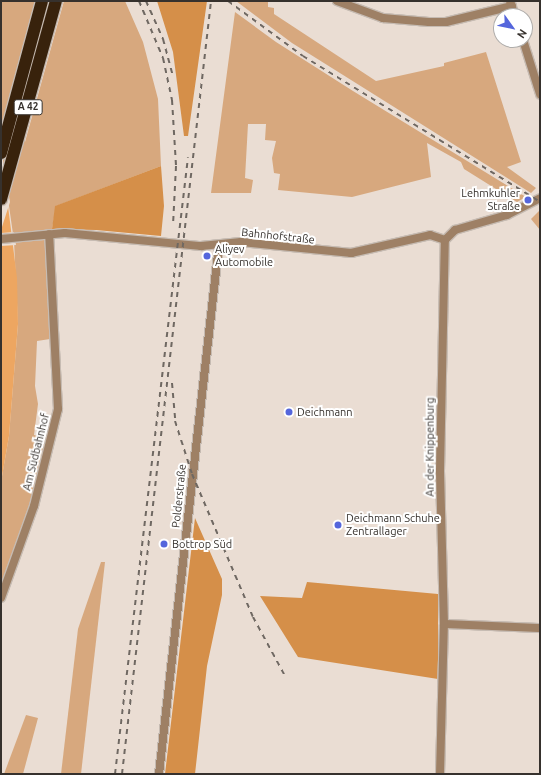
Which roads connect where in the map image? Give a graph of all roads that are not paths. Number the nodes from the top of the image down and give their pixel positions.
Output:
1 (42, 1) edge
2 (56, 1) edge
3 (337, 1) edge
4 (352, 4) edge
5 (511, 4) edge
6 (526, 48) edge
7 (540, 94) edge
8 (1, 152) edge
9 (540, 198) edge
10 (1, 199) edge
11 (49, 234) junction
12 (1, 239) edge
13 (445, 240) junction
14 (218, 244) junction
15 (1, 598) edge
16 (444, 624) junction
17 (540, 628) edge
18 (159, 774) edge
19 (440, 774) edge

1 - 8 highway, A 42
2 - 10 highway, A 42
3 - 4 street
4 - 5 street
6 - 7 street
9 - 13 street
11 - 12 street, Bahnhofstraße
11 - 14 street, Bahnhofstraße
11 - 15 street, Am Südbahnhof
13 - 14 street, Bahnhofstraße
13 - 16 street, An der Knippenburg
14 - 18 street, Polderstraße
16 - 17 street
16 - 19 street, An der Knippenburg

